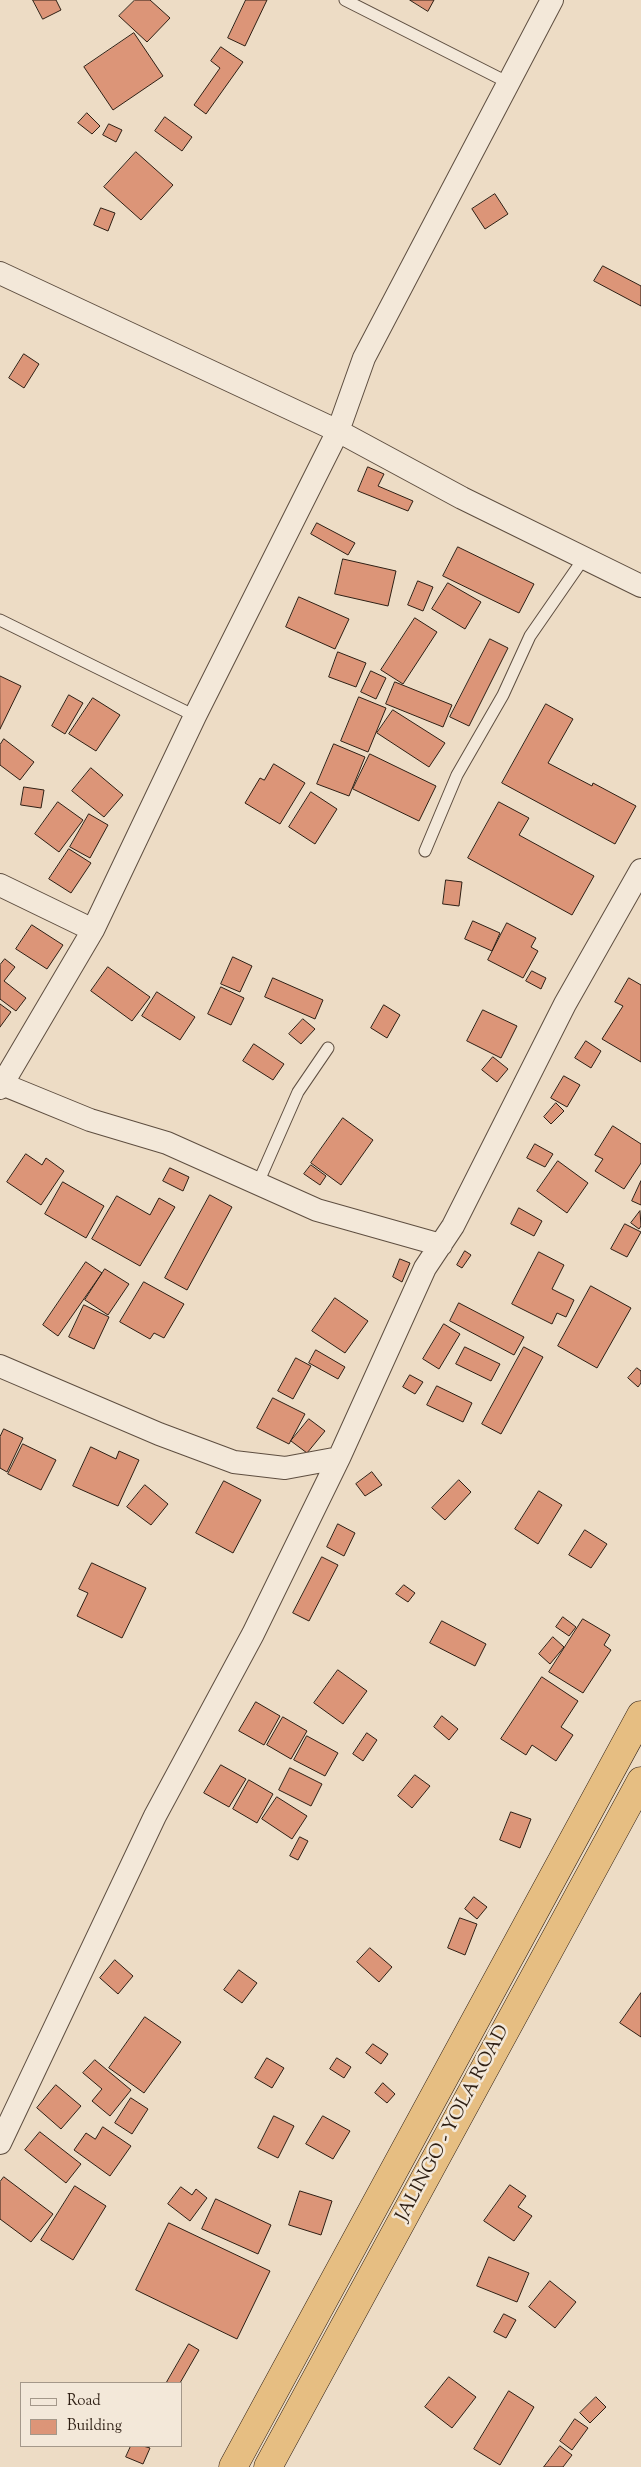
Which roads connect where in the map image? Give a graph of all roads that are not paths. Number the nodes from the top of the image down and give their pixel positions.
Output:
1 (345, 0) edge
2 (552, 0) edge
3 (507, 82) junction
4 (0, 273) edge
5 (338, 430) junction
6 (584, 558) junction
7 (641, 586) edge
8 (0, 620) edge
9 (195, 716) junction
10 (425, 851) dead end
11 (641, 870) edge
12 (0, 885) edge
13 (92, 930) junction
14 (328, 1048) dead end
15 (1, 1086) edge
16 (258, 1183) junction
17 (441, 1244) junction
18 (0, 1366) edge
19 (339, 1458) junction
20 (641, 1715) edge
21 (641, 1781) edge
22 (0, 2143) edge
23 (233, 2467) edge
24 (268, 2467) edge

1 - 3 lane
2 - 3 street
3 - 5 street
4 - 5 street
5 - 6 street
5 - 9 street
6 - 7 street
6 - 10 lane
8 - 9 lane
9 - 13 street
11 - 17 street
12 - 13 street
13 - 15 street
14 - 16 lane
15 - 16 street
16 - 17 street
17 - 19 street
18 - 19 street
19 - 22 street
20 - 23 highway
21 - 24 highway, JALINGO - YOLA ROAD

